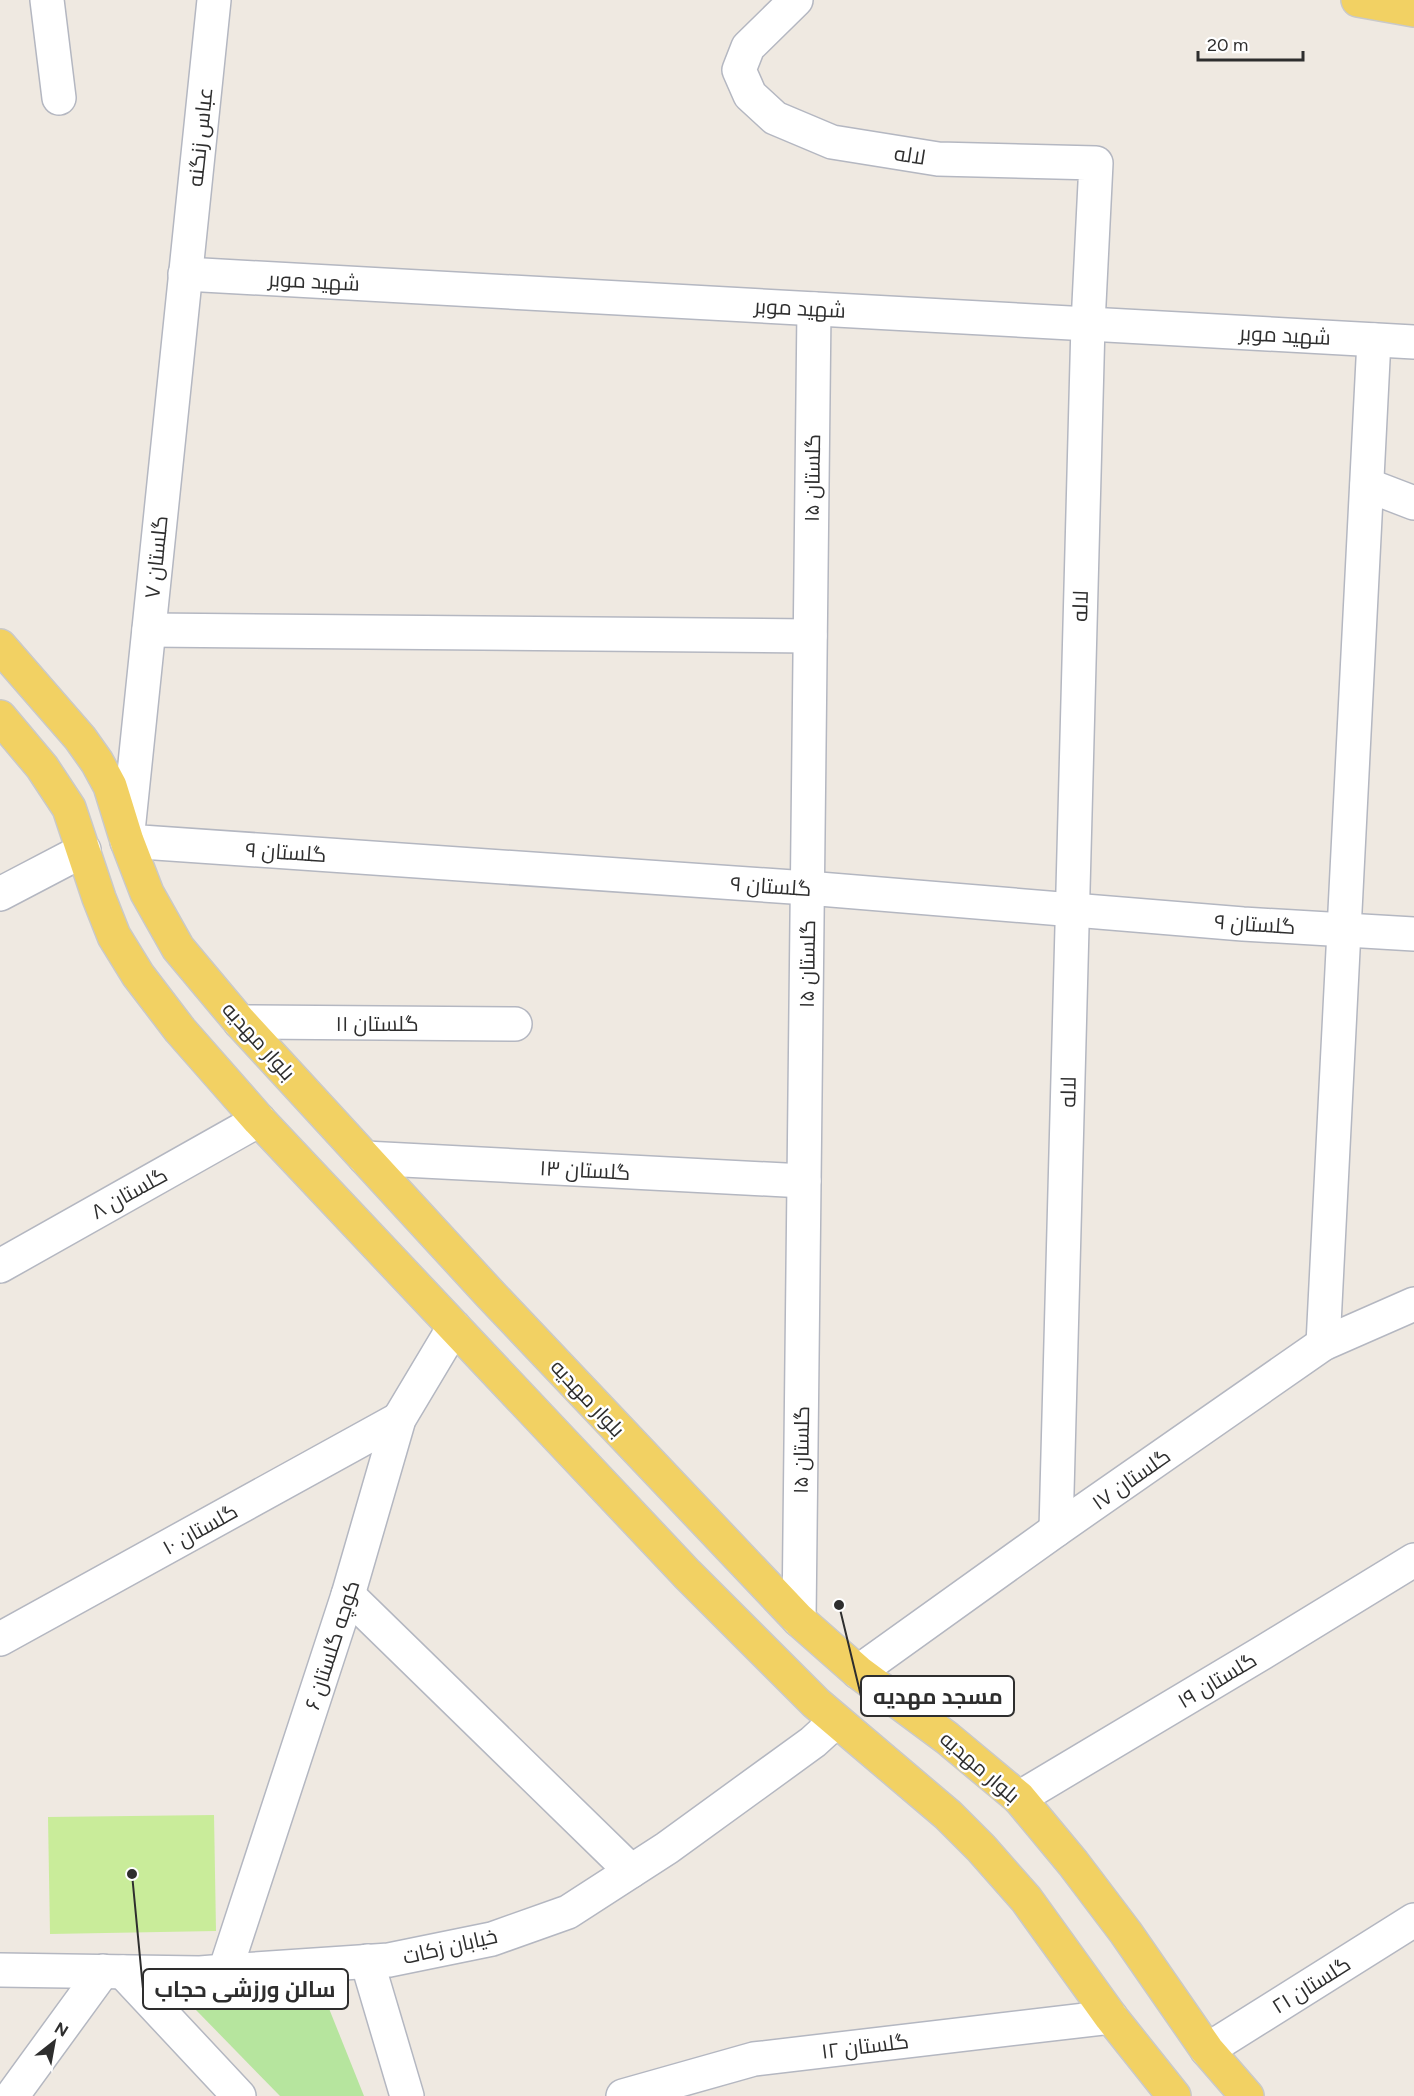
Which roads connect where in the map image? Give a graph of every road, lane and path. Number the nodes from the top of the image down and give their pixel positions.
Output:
1 (47, 0) edge
2 (214, 0) edge
3 (796, 0) edge
4 (1358, 0) edge
5 (1414, 9) edge
6 (59, 98) dead end
7 (185, 274) junction
8 (814, 309) junction
9 (1088, 324) junction
10 (1374, 340) junction
11 (1414, 342) edge
12 (1367, 485) junction
13 (1414, 503) edge
14 (149, 630) junction
15 (810, 636) junction
16 (0, 646) edge
17 (0, 717) edge
18 (127, 841) junction
19 (84, 850) junction
20 (807, 888) junction
21 (0, 894) edge
22 (1072, 910) junction
23 (1344, 930) junction
24 (1414, 934) edge
25 (240, 1022) junction
26 (515, 1024) dead end
27 (259, 1120) junction
28 (365, 1158) junction
29 (804, 1181) junction
30 (0, 1266) edge
31 (1414, 1304) edge
32 (454, 1327) junction
33 (1323, 1344) junction
34 (399, 1419) junction
35 (1056, 1530) junction
36 (1414, 1560) edge
37 (348, 1595) junction
38 (799, 1620) junction
39 (0, 1640) edge
40 (858, 1672) junction
41 (836, 1721) junction
42 (1019, 1798) junction
43 (631, 1871) junction
44 (1414, 1920) edge
45 (367, 1961) junction
46 (0, 1970) edge
47 (225, 1971) junction
48 (113, 1972) junction
49 (1111, 2018) junction
50 (1207, 2050) junction
51 (12, 2096) edge
52 (239, 2096) edge
53 (406, 2096) edge
54 (623, 2096) edge
55 (1174, 2096) edge
56 (1247, 2096) edge

1 - 6 street
2 - 7 street, عباس زنگنه
3 - 9 street, لاله
4 - 5 main road
7 - 8 street, شهید موبر
7 - 14 street, گلستان ۷
8 - 9 street, شهید موبر
8 - 15 street, گلستان ۱۵
9 - 10 street, شهید موبر
9 - 22 street, لاله
10 - 11 street, شهید موبر
10 - 12 street
12 - 13 street
12 - 23 street
14 - 15 street
14 - 18 street, گلستان ۷
15 - 20 street, گلستان ۱۵
16 - 18 main road, بلوار مهدیه
17 - 19 main road
18 - 19 main road
18 - 20 street, گلستان ۹
18 - 25 main road, بلوار مهدیه
19 - 21 street
19 - 27 main road
20 - 22 street, گلستان ۹
20 - 29 street, گلستان ۱۵
22 - 23 street, گلستان ۹
22 - 35 street, لاله
23 - 24 street, گلستان ۹
23 - 33 street
25 - 26 street, گلستان ۱۱
25 - 28 main road, بلوار مهدیه
27 - 30 street, گلستان ۸
27 - 32 main road
28 - 29 street, گلستان ۱۳
28 - 38 main road, بلوار مهدیه
29 - 38 street, گلستان ۱۵
31 - 33 street, گلستان ۱۷
32 - 34 street, کوچه گلستان ۶
32 - 41 main road
33 - 35 street, گلستان ۱۷
34 - 37 street, کوچه گلستان ۶
34 - 39 street, گلستان ۱۰
35 - 40 street, گلستان ۱۷
36 - 42 street, گلستان ۱۹
37 - 43 street
37 - 47 street, کوچه گلستان ۶
38 - 40 main road, بلوار مهدیه
40 - 41 main road
40 - 42 main road, بلوار مهدیه
41 - 43 street, خیابان زکات
41 - 49 main road
42 - 50 main road, بلوار مهدیه
43 - 45 street, خیابان زکات
44 - 50 street, گلستان ۲۱
45 - 47 street, خیابان زکات
45 - 53 street
46 - 48 street, خیابان زکات
47 - 48 street, خیابان زکات
48 - 51 street
48 - 52 street
49 - 54 street, گلستان ۱۲
49 - 55 main road
50 - 56 main road, بلوار مهدیه

